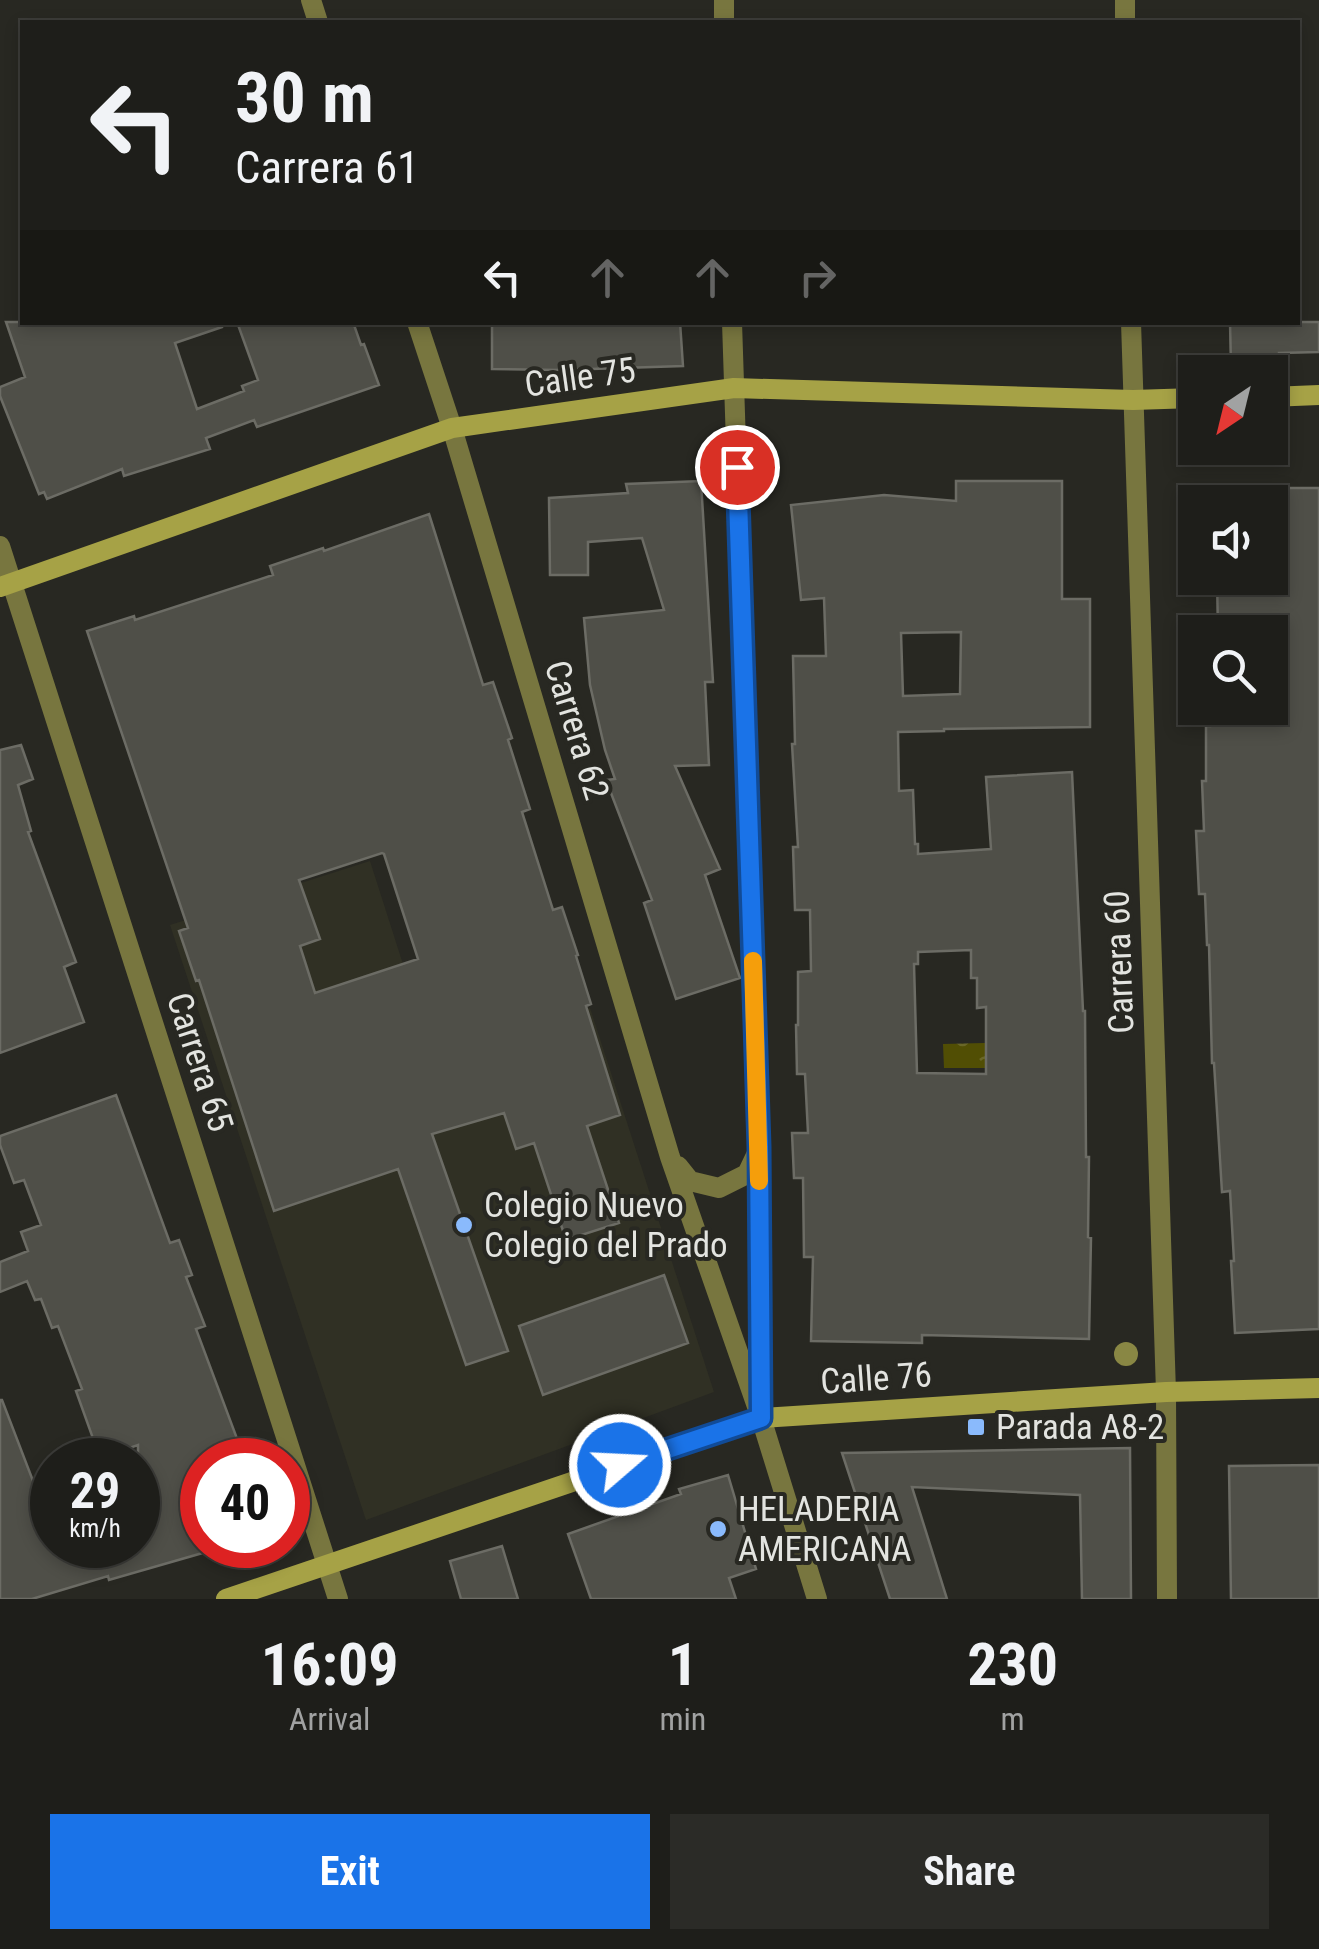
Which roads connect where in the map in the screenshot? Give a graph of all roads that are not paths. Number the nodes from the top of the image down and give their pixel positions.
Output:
1 (418, 325) edge
2 (732, 325) edge
3 (1131, 325) edge
4 (734, 388) junction
5 (1288, 396) edge
6 (1319, 396) edge
7 (1178, 399) edge
8 (1133, 400) junction
9 (452, 428) junction
10 (0, 546) edge
11 (6, 585) edge
12 (759, 1147) junction
13 (670, 1157) junction
14 (1319, 1388) edge
15 (1166, 1392) junction
16 (761, 1418) junction
17 (327, 1564) junction
18 (226, 1599) edge
19 (338, 1599) edge
20 (817, 1599) edge
21 (1167, 1599) edge

1 - 9 street, Carrera 62
2 - 4 street
3 - 8 street, Carrera 60
4 - 8 street, Calle 75
4 - 9 street, Calle 75
4 - 12 street
5 - 6 street
7 - 8 street, Calle 75
8 - 15 street, Carrera 60
9 - 11 street, Calle 75
9 - 13 street, Carrera 62
10 - 11 street, Carrera 65
11 - 17 street, Carrera 65
12 - 13 street
12 - 16 street
13 - 16 street, Carrera 62
14 - 15 street, Calle 76
15 - 16 street, Calle 76
15 - 21 street, Carrera 60
16 - 17 street, Calle 76
16 - 20 street, Carrera 62
17 - 18 street, Calle 76
17 - 19 street, Carrera 65

